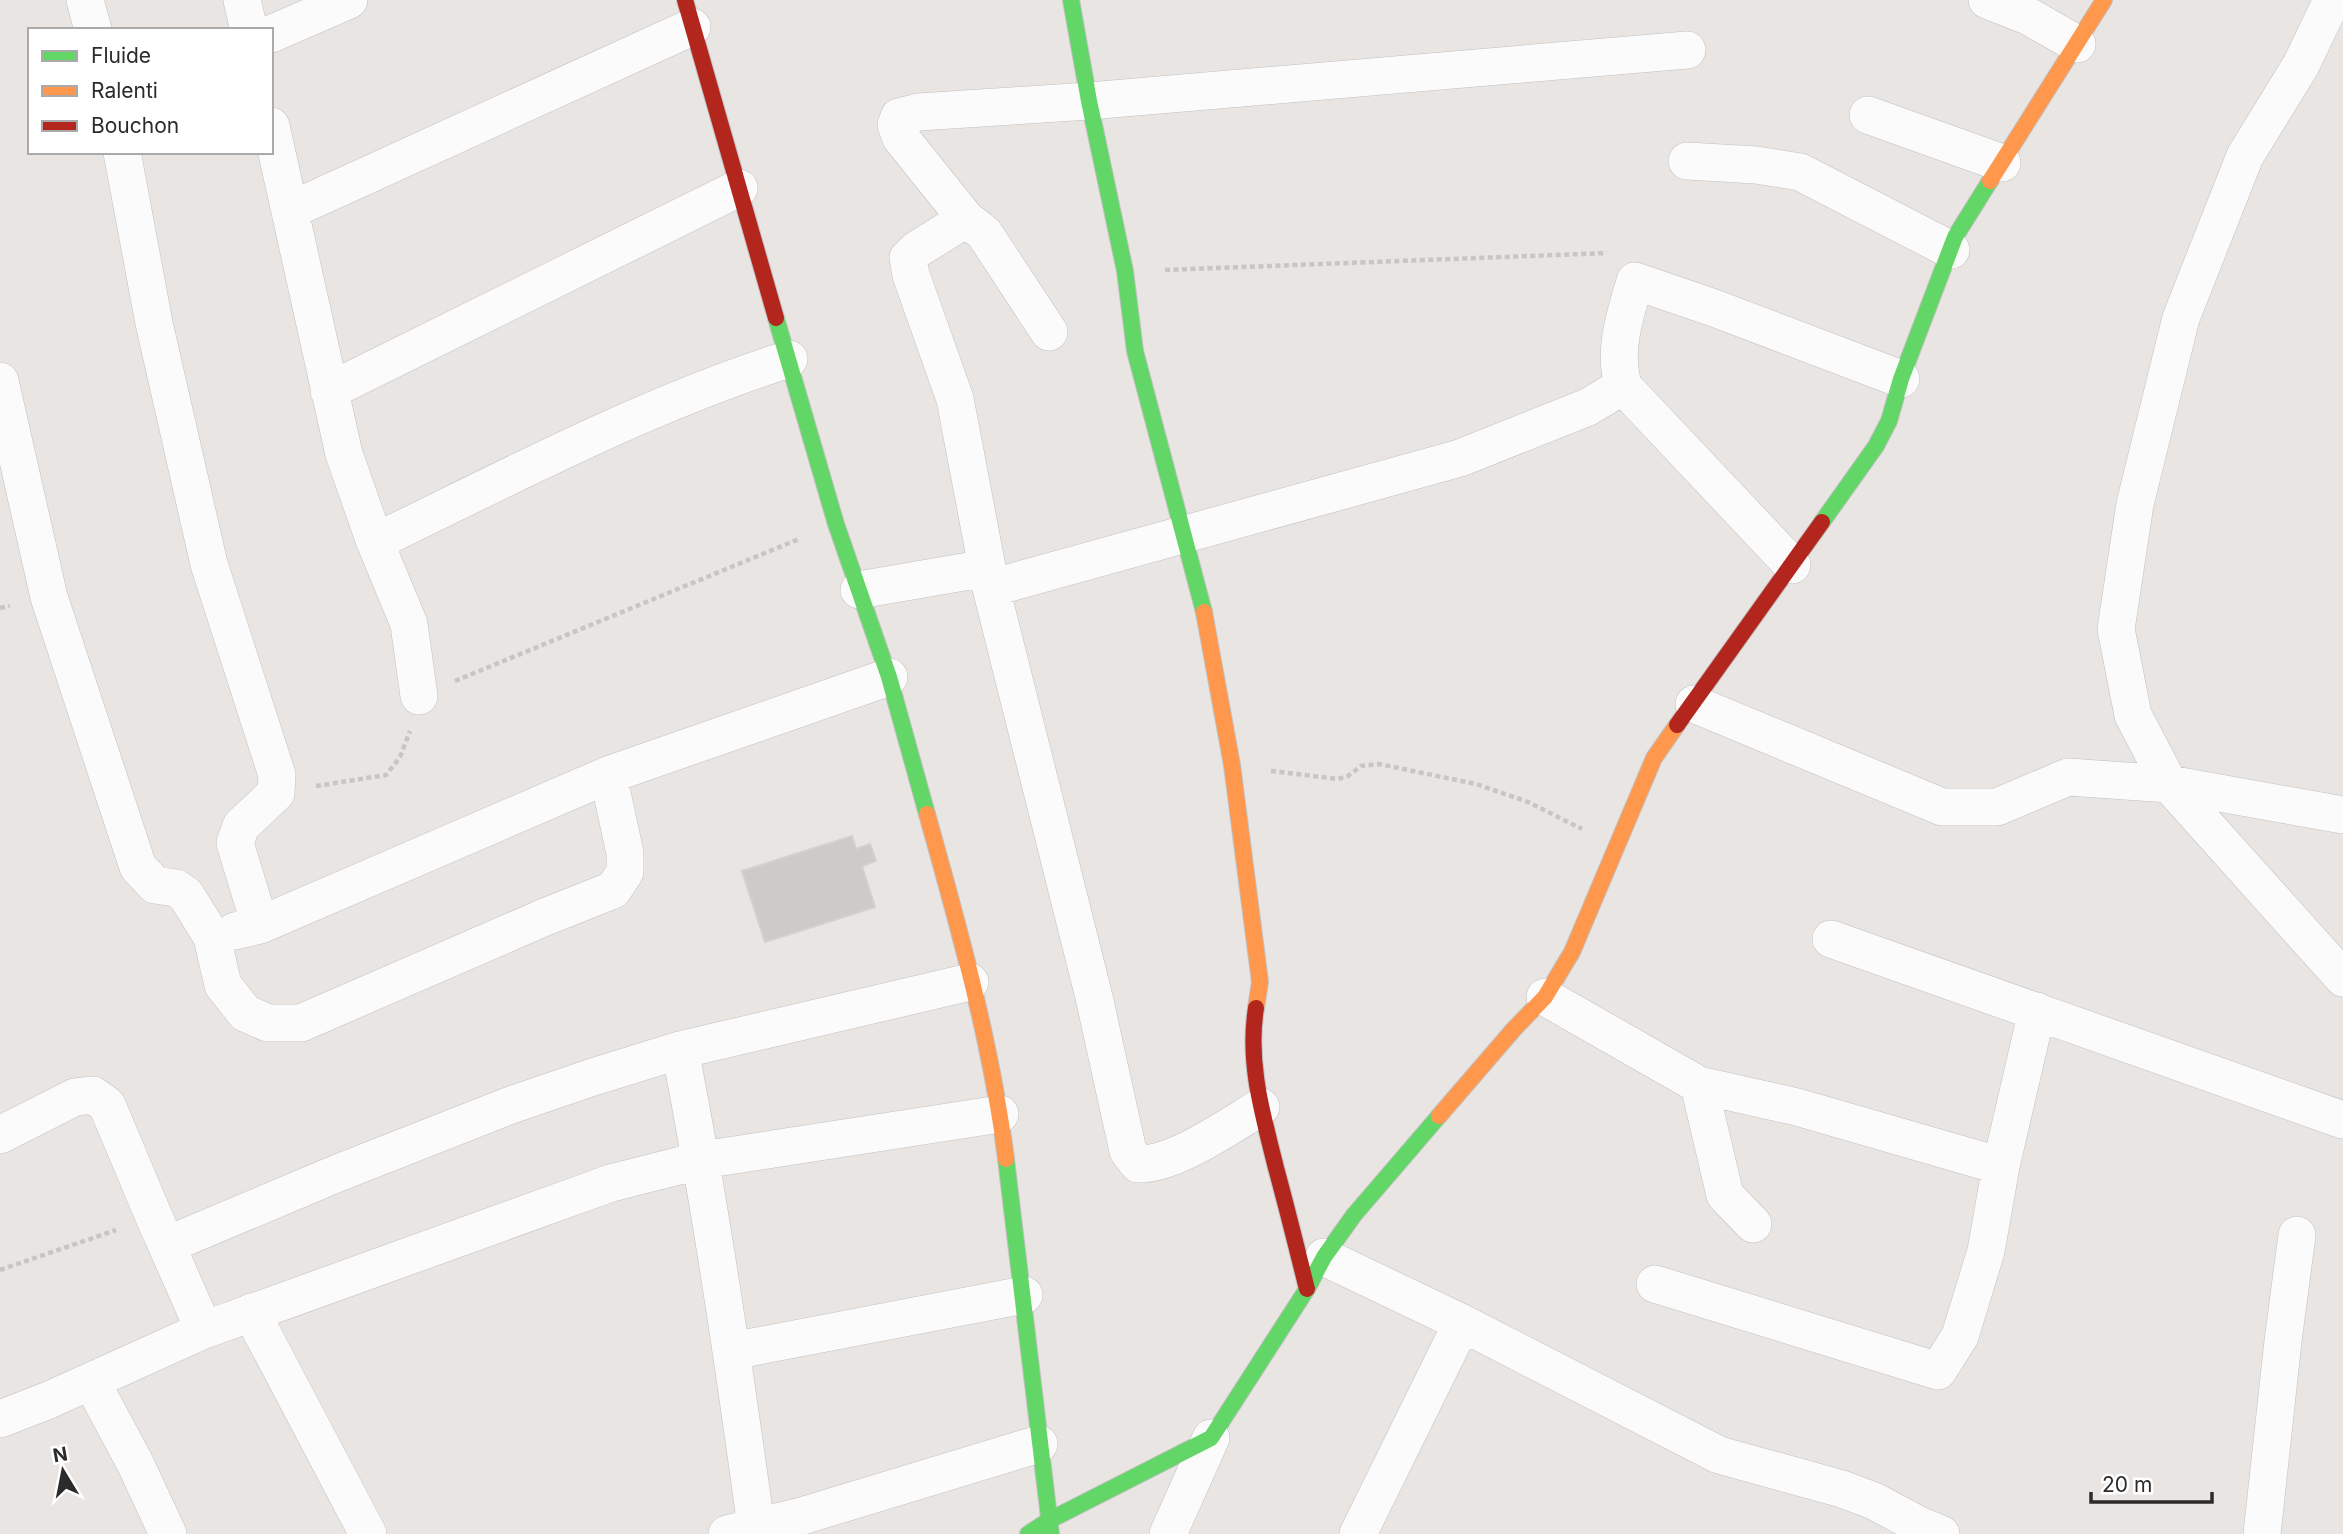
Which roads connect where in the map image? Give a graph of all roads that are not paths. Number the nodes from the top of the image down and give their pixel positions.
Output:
1 (85, 0) edge
2 (242, 0) edge
3 (349, 0) edge
4 (1071, 0) edge
5 (1987, 0) edge
6 (2104, 0) edge
7 (2332, 0) edge
8 (688, 13) edge
9 (92, 28) edge
10 (249, 28) edge
11 (273, 33) edge
12 (2077, 44) junction
13 (1687, 50) dead end
14 (1088, 101) junction
15 (1868, 115) dead end
16 (273, 134) edge
17 (122, 154) edge
18 (1688, 161) dead end
19 (2002, 163) junction
20 (739, 188) junction
21 (291, 210) junction
22 (966, 219) junction
23 (1951, 250) junction
24 (1049, 332) dead end
25 (789, 359) junction
26 (1901, 379) junction
27 (0, 381) edge
28 (1623, 386) junction
29 (329, 391) junction
30 (1185, 536) junction
31 (375, 542) junction
32 (1792, 565) junction
33 (989, 578) junction
34 (859, 590) junction
35 (889, 677) junction
36 (419, 696) road end
37 (1694, 704) junction
38 (608, 775) junction
39 (2169, 785) junction
40 (2343, 815) edge
41 (260, 925) junction
42 (212, 937) junction
43 (1831, 939) dead end
44 (2343, 978) edge
45 (970, 982) junction
46 (1545, 997) junction
47 (2037, 1011) junction
48 (680, 1050) junction
49 (1699, 1085) junction
50 (1261, 1107) junction
51 (1000, 1114) junction
52 (2343, 1120) edge
53 (0, 1135) edge
54 (702, 1160) junction
55 (2001, 1166) junction
56 (1753, 1224) dead end
57 (160, 1231) junction
58 (2297, 1235) dead end
59 (1324, 1257) junction
60 (1655, 1284) dead end
61 (1307, 1289) junction
62 (1024, 1295) junction
63 (251, 1312) junction
64 (1462, 1323) junction
65 (204, 1330) junction
66 (732, 1351) junction
67 (91, 1381) junction
68 (0, 1419) edge
69 (1211, 1438) junction
70 (1039, 1444) junction
71 (1049, 1527) edge
72 (742, 1530) edge
73 (1925, 1531) edge
74 (168, 1534) edge
75 (368, 1534) edge
76 (1028, 1534) edge
77 (1168, 1534) edge
78 (1358, 1534) edge
79 (2262, 1534) edge

1 - 9 street
2 - 10 street
3 - 11 street
4 - 14 street
5 - 12 street
6 - 12 street
7 - 39 street
8 - 20 street
8 - 21 street
12 - 19 street
13 - 14 street
14 - 22 street
14 - 30 street
15 - 19 street
16 - 21 street
17 - 41 street
18 - 23 street
19 - 23 street
20 - 25 street
20 - 29 street
21 - 29 street
22 - 24 street
22 - 33 street
23 - 26 street
25 - 31 street
25 - 34 street
26 - 28 street
26 - 32 street
27 - 42 street
28 - 30 street
28 - 32 street
29 - 31 street
30 - 33 street
30 - 50 street
31 - 36 street
32 - 37 street
33 - 34 street
33 - 50 street
34 - 35 street
35 - 38 street
35 - 45 street
37 - 39 street
37 - 46 street
38 - 41 street
38 - 42 street
39 - 40 street
39 - 44 street
41 - 42 street
43 - 47 street
45 - 48 street
45 - 51 street
46 - 49 street
46 - 59 street
47 - 52 street
47 - 55 street
48 - 54 street
48 - 57 street
49 - 55 street
49 - 56 street
50 - 61 street
51 - 54 street
51 - 62 street
53 - 57 street
54 - 63 street
54 - 66 street
55 - 60 street
57 - 65 street
58 - 79 street
59 - 61 street
59 - 64 street
61 - 69 street
62 - 66 street
62 - 70 street
63 - 65 street
63 - 75 street
64 - 73 street
64 - 78 street
65 - 67 street
66 - 72 street
67 - 68 street
67 - 74 street
69 - 71 street
69 - 77 street
70 - 71 street
70 - 72 street
71 - 76 street

